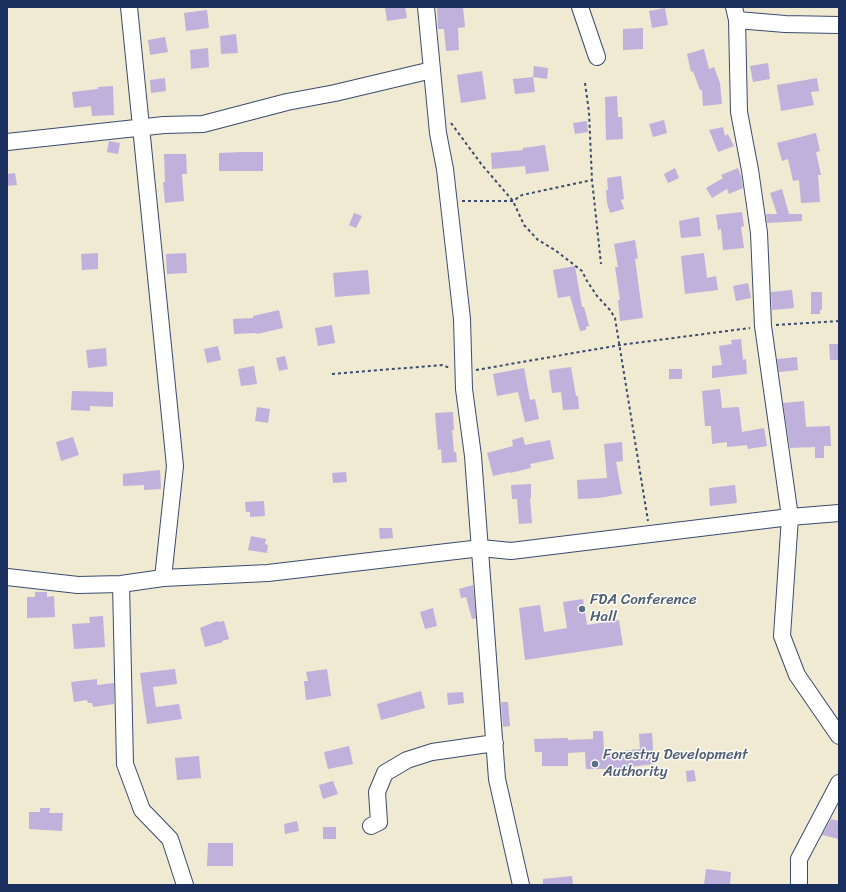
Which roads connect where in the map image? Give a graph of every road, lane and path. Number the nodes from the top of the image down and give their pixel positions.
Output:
1 (129, 7) edge
2 (426, 7) edge
3 (580, 7) edge
4 (735, 14) edge
5 (839, 25) edge
6 (597, 57) dead end
7 (432, 70) junction
8 (585, 83) dead end
9 (447, 118) dead end
10 (141, 128) junction
11 (7, 142) edge
12 (592, 180) junction
13 (449, 201) junction
14 (513, 201) junction
15 (601, 264) dead end
16 (839, 321) edge
17 (763, 326) junction
18 (620, 345) junction
19 (463, 372) junction
20 (332, 374) dead end
21 (839, 513) edge
22 (790, 517) junction
23 (650, 533) junction
24 (481, 548) junction
25 (7, 577) edge
26 (163, 578) junction
27 (122, 584) junction
28 (839, 736) edge
29 (495, 743) junction
30 (839, 783) edge
31 (371, 826) dead end
32 (185, 885) edge
33 (520, 885) edge
34 (799, 885) edge

1 - 10 street
2 - 7 street
3 - 6 street
4 - 5 street
4 - 17 street
7 - 10 street
7 - 13 street
8 - 12 path
9 - 14 path
10 - 11 street
10 - 26 street
12 - 14 path
12 - 15 path
13 - 14 path
13 - 19 street
14 - 18 path
16 - 17 path
17 - 18 path
17 - 22 street
18 - 19 path
18 - 23 path
19 - 20 path
19 - 24 street
21 - 22 street
22 - 23 street
22 - 28 street
23 - 24 street
24 - 26 street
24 - 29 street
25 - 27 street
26 - 27 street
27 - 32 street
29 - 31 street
29 - 33 street
30 - 34 street

